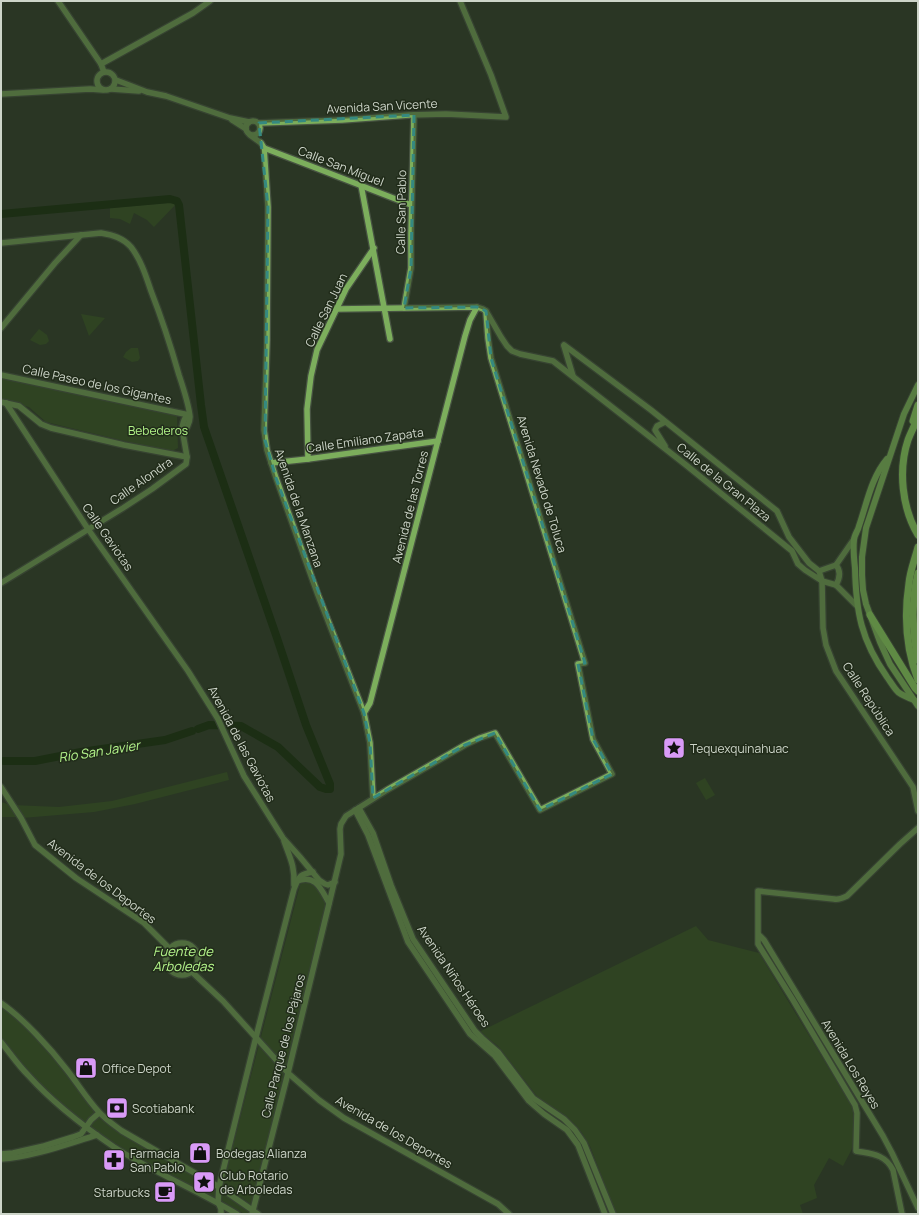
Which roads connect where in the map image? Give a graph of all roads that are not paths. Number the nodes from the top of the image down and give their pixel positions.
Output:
1 (58, 1) edge
2 (210, 1) edge
3 (460, 1) edge
4 (101, 64) junction
5 (104, 72) junction
6 (97, 78) junction
7 (116, 80) junction
8 (83, 90) junction
9 (102, 90) junction
10 (111, 90) junction
11 (148, 92) junction
12 (1, 94) edge
13 (414, 115) junction
14 (230, 118) junction
15 (249, 122) junction
16 (259, 123) junction
17 (246, 129) junction
18 (261, 129) junction
19 (250, 135) junction
20 (262, 146) junction
21 (361, 186) junction
22 (411, 205) junction
23 (81, 235) junction
24 (1, 243) edge
25 (374, 248) junction
26 (404, 308) junction
27 (336, 309) junction
28 (385, 309) junction
29 (482, 309) junction
30 (1, 328) edge
31 (390, 339) dead end
32 (1, 374) edge
33 (573, 376) junction
34 (918, 385) edge
35 (4, 402) edge
36 (918, 405) edge
37 (189, 415) junction
38 (918, 417) edge
39 (665, 422) junction
40 (438, 441) junction
41 (908, 441) junction
42 (668, 451) junction
43 (890, 456) junction
44 (187, 457) junction
45 (308, 459) junction
46 (271, 463) junction
47 (88, 529) junction
48 (917, 534) edge
49 (854, 539) junction
50 (918, 547) edge
51 (836, 565) junction
52 (819, 571) junction
53 (918, 573) edge
54 (822, 581) junction
55 (1, 583) edge
56 (836, 585) junction
57 (857, 606) junction
58 (870, 615) junction
59 (918, 660) edge
60 (918, 680) edge
61 (195, 682) joint
62 (918, 691) edge
63 (916, 703) edge
64 (364, 713) junction
65 (1, 787) edge
66 (373, 798) junction
67 (357, 809) junction
68 (540, 810) joint
69 (918, 811) edge
70 (918, 828) edge
71 (283, 838) junction
72 (312, 872) junction
73 (297, 882) junction
74 (334, 882) junction
75 (294, 889) junction
76 (329, 903) junction
77 (759, 934) junction
78 (170, 949) junction
79 (192, 972) junction
80 (1, 1003) edge
81 (256, 1037) junction
82 (1, 1042) edge
83 (288, 1073) junction
84 (99, 1113) junction
85 (86, 1126) junction
86 (97, 1135) junction
87 (1, 1154) edge
88 (1, 1159) edge
89 (220, 1187) junction
90 (603, 1188) junction
91 (596, 1191) junction
92 (218, 1202) junction
93 (918, 1208) edge
94 (254, 1213) edge
95 (221, 1214) edge
96 (237, 1214) edge
97 (509, 1214) edge
98 (605, 1214) edge
99 (613, 1214) edge
100 (902, 1214) edge

1 - 4 street
2 - 4 street
3 - 13 street, Avenida San Vicente
4 - 5 street
5 - 6 street
5 - 7 street
6 - 8 street
6 - 9 street
7 - 10 street
7 - 11 street
8 - 9 street
8 - 12 street
9 - 10 street
10 - 11 street
11 - 14 street
13 - 16 street, Avenida San Vicente
13 - 22 street, Calle San Pablo
14 - 15 street
14 - 17 street
15 - 16 street
15 - 17 street
16 - 18 street
17 - 19 street
18 - 19 street
18 - 20 street, Avenida de la Manzana
19 - 20 street
20 - 21 street, Calle San Miguel
20 - 46 street, Avenida de la Manzana
21 - 22 street, Calle San Miguel
21 - 25 street
22 - 26 street, Calle San Pablo
23 - 24 street
23 - 30 street
23 - 37 street
25 - 27 street, Calle San Juan
25 - 28 street
26 - 28 street
26 - 29 street
27 - 28 street
27 - 45 street, Calle San Juan
28 - 31 street
29 - 33 street, Calle de la Gran Plaza
29 - 40 street, Avenida de las Torres
29 - 68 street, Avenida Nevado de Toluca
32 - 37 street, Calle Paseo de los Gigantes
33 - 39 street, Calle de la Gran Plaza
33 - 42 street, Calle de la Gran Plaza
34 - 43 main road
35 - 44 street
35 - 47 street, Calle Gaviotas
36 - 41 highway
37 - 44 street
38 - 41 highway
39 - 42 street
39 - 52 street, Calle de la Gran Plaza
40 - 45 street, Calle Emiliano Zapata
40 - 64 street, Avenida de las Torres
41 - 48 highway
42 - 54 street, Calle de la Gran Plaza
43 - 49 main road
43 - 58 main road
44 - 47 street, Calle Alondra
45 - 46 street, Calle Emiliano Zapata
46 - 64 street, Avenida de la Manzana
47 - 55 street, Calle Alondra
47 - 61 street, Calle Gaviotas
49 - 51 street
49 - 57 main road
50 - 60 highway
51 - 52 street
51 - 56 street
52 - 54 street, Calle República
53 - 59 highway
54 - 56 street, Calle de la Gran Plaza
54 - 69 street, Calle República
56 - 57 street, Calle de la Gran Plaza
57 - 63 main road
58 - 62 highway
58 - 63 main road
61 - 71 street, Avenida de las Gaviotas
64 - 66 street, Avenida de la Manzana
65 - 78 street, Avenida de los Deportes
66 - 67 street, Calle Parque de los Pájaros
66 - 68 street, Calle Parque de los Pájaros
67 - 74 street, Calle Parque de los Pájaros
67 - 90 street, Avenida Niños Héroes
67 - 91 street, Avenida Niños Héroes
70 - 77 street, Avenida Los Reyes
71 - 72 street, Avenida de las Gaviotas
71 - 75 street, Avenida de las Gaviotas
72 - 73 street
72 - 74 street, Avenida de las Gaviotas
73 - 75 street
73 - 76 street
74 - 76 street, Calle Parque de los Pájaros
75 - 81 street
76 - 83 street, Calle Parque de los Pájaros
77 - 93 street, Avenida Los Reyes
77 - 100 street, Avenida Los Reyes
78 - 79 street
78 - 79 street
79 - 81 street, Avenida de los Deportes
80 - 84 street
81 - 83 street, Avenida de los Deportes
81 - 89 street
82 - 85 street
83 - 94 street, Calle Parque de los Pájaros
83 - 97 street, Avenida de los Deportes
84 - 85 street
84 - 89 street
85 - 86 street
85 - 87 street
86 - 88 street
86 - 92 street
89 - 92 street
89 - 94 street
90 - 91 street
90 - 99 street, Avenida Niños Héroes
91 - 98 street, Avenida Niños Héroes
92 - 95 street
92 - 96 street

